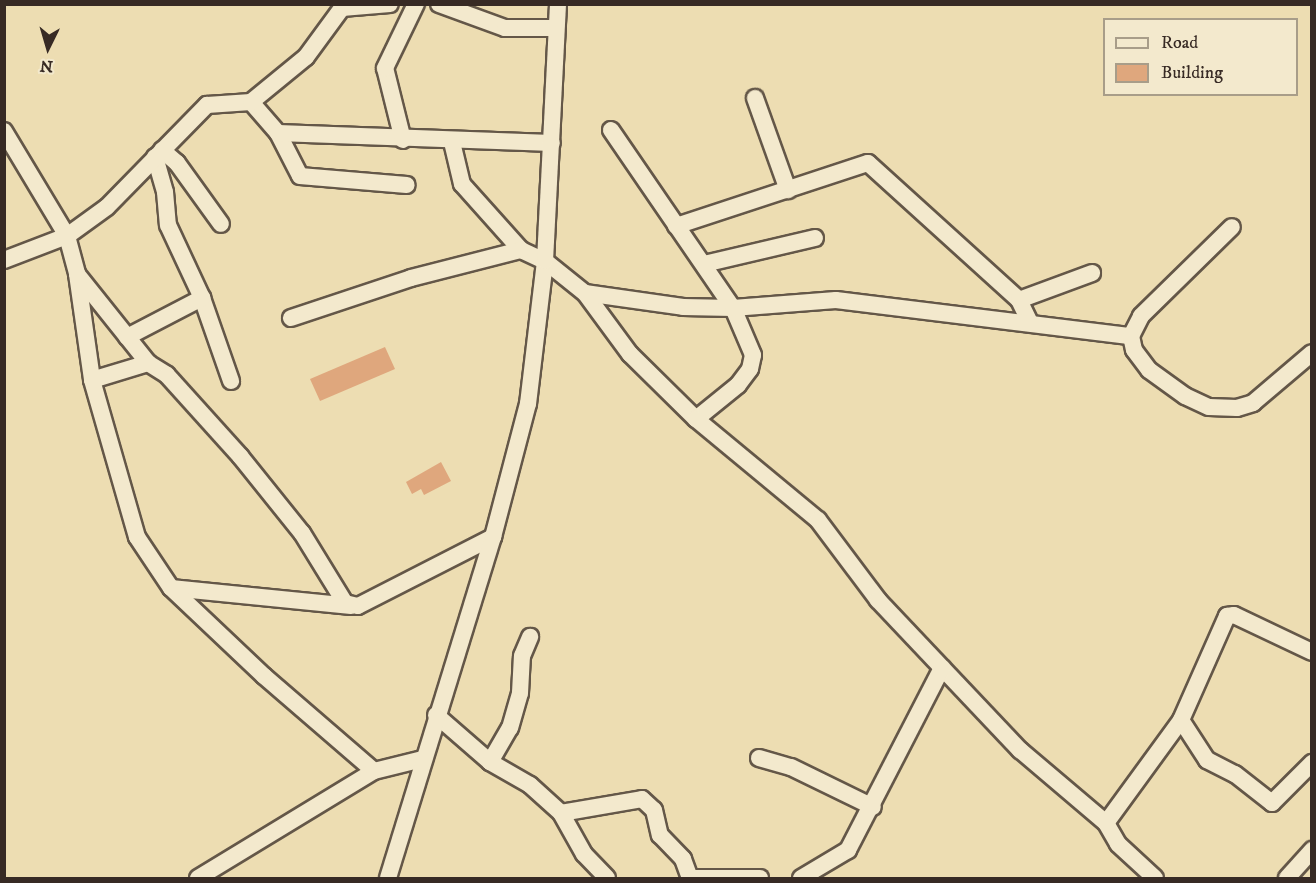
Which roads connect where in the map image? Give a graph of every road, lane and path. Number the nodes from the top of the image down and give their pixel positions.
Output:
1 (390, 4) edge
2 (416, 4) edge
3 (439, 4) edge
4 (558, 4) edge
5 (340, 6) edge
6 (556, 28) junction
7 (755, 98) dead end
8 (250, 102) junction
9 (611, 130) dead end
10 (4, 131) edge
11 (278, 132) junction
12 (403, 140) junction
13 (452, 142) junction
14 (552, 142) junction
15 (159, 154) junction
16 (407, 185) dead end
17 (788, 190) junction
18 (221, 224) dead end
19 (676, 226) junction
20 (1232, 228) dead end
21 (67, 236) junction
22 (815, 238) dead end
23 (520, 250) junction
24 (4, 260) edge
25 (545, 261) junction
26 (704, 264) junction
27 (1092, 273) dead end
28 (77, 274) junction
29 (585, 293) junction
30 (202, 298) junction
31 (1019, 300) junction
32 (733, 308) junction
33 (291, 318) dead end
34 (1030, 323) junction
35 (1131, 336) junction
36 (127, 337) junction
37 (1311, 353) edge
38 (148, 363) junction
39 (92, 380) junction
40 (231, 381) dead end
41 (696, 419) junction
42 (493, 537) junction
43 (171, 588) junction
44 (351, 606) junction
45 (530, 637) dead end
46 (1311, 652) edge
47 (942, 668) junction
48 (436, 715) junction
49 (1181, 720) junction
50 (759, 758) dead end
51 (423, 759) junction
52 (490, 762) junction
53 (1311, 763) edge
54 (374, 771) junction
55 (873, 807) junction
56 (561, 813) junction
57 (1106, 823) junction
58 (1311, 850) edge
59 (690, 878) edge
60 (198, 879) edge
61 (388, 879) edge
62 (607, 879) edge
63 (760, 879) edge
64 (801, 879) edge
65 (1155, 879) edge
66 (1287, 879) edge

1 - 5 street
2 - 12 street
3 - 6 street
4 - 6 street
5 - 8 street
6 - 14 street
7 - 17 street
8 - 11 street
8 - 15 street
9 - 19 street
10 - 21 street
11 - 12 street
11 - 16 street
12 - 13 street
13 - 14 street
13 - 23 street
14 - 25 street
15 - 18 street
15 - 21 street
15 - 30 street
17 - 19 street
17 - 31 street
19 - 26 street
20 - 35 street
21 - 24 street
21 - 28 street
22 - 26 street
23 - 25 street
23 - 33 street
25 - 29 street
25 - 42 street
26 - 32 street
27 - 31 street
28 - 36 street
28 - 39 street
29 - 32 street
29 - 41 street
30 - 36 street
30 - 40 street
31 - 34 street
32 - 34 street
32 - 41 street
34 - 35 street
35 - 37 street
36 - 38 street
38 - 39 street
38 - 44 street
39 - 43 street
41 - 47 street
42 - 44 street
42 - 48 street
43 - 44 street
43 - 54 street
45 - 52 street
46 - 49 street
47 - 55 street
47 - 57 street
48 - 51 street
48 - 52 street
49 - 53 street
49 - 57 street
50 - 55 street
51 - 54 street
51 - 61 street
52 - 56 street
54 - 60 street
55 - 64 street
56 - 59 street
56 - 62 street
57 - 65 street
58 - 66 street
59 - 63 street

